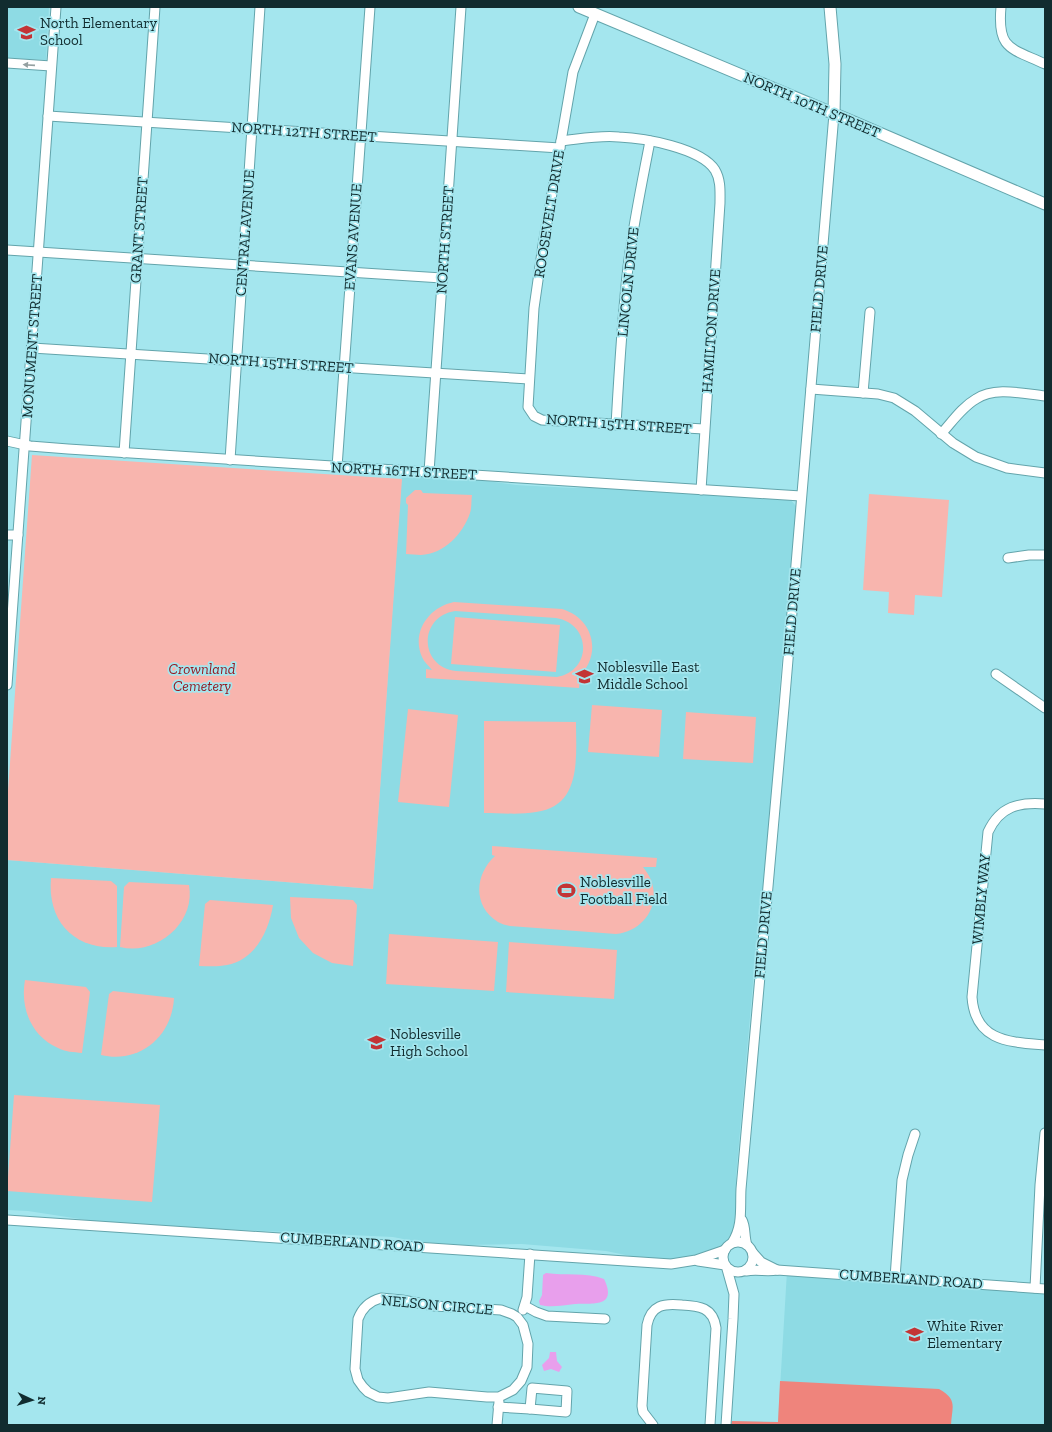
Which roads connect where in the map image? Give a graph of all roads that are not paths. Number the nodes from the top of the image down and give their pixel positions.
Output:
1 (56, 7) edge
2 (155, 7) edge
3 (260, 7) edge
4 (370, 7) edge
5 (461, 7) edge
6 (579, 7) edge
7 (830, 7) edge
8 (1001, 7) edge
9 (595, 14) junction
10 (7, 63) edge
11 (1045, 64) edge
12 (51, 66) junction
13 (834, 114) junction
14 (48, 116) junction
15 (147, 122) junction
16 (252, 129) junction
17 (360, 136) junction
18 (452, 141) junction
19 (650, 141) junction
20 (561, 144) junction
21 (716, 173) joint
22 (1045, 204) edge
23 (7, 250) edge
24 (39, 252) junction
25 (137, 259) junction
26 (243, 265) junction
27 (351, 272) junction
28 (442, 278) junction
29 (870, 312) dead end
30 (32, 348) junction
31 (131, 354) junction
32 (236, 360) junction
33 (344, 367) junction
34 (436, 373) junction
35 (530, 379) junction
36 (811, 389) junction
37 (863, 393) junction
38 (1045, 396) edge
39 (534, 416) joint
40 (616, 425) junction
41 (704, 430) junction
42 (941, 434) junction
43 (7, 441) edge
44 (25, 445) junction
45 (124, 453) junction
46 (230, 460) junction
47 (337, 467) junction
48 (429, 472) junction
49 (1045, 473) edge
50 (701, 490) junction
51 (801, 496) junction
52 (7, 535) edge
53 (18, 535) junction
54 (1045, 555) edge
55 (1008, 558) dead end
56 (9, 629) edge
57 (996, 674) dead end
58 (7, 684) edge
59 (1045, 708) edge
60 (1045, 804) edge
61 (1045, 1045) edge
62 (1045, 1133) edge
63 (915, 1134) dead end
64 (741, 1216) junction
65 (7, 1220) edge
66 (732, 1243) junction
67 (747, 1245) junction
68 (724, 1250) junction
69 (753, 1253) junction
70 (530, 1254) junction
71 (696, 1260) junction
72 (726, 1267) junction
73 (777, 1270) junction
74 (744, 1272) junction
75 (895, 1278) junction
76 (1035, 1288) junction
77 (1045, 1289) edge
78 (734, 1294) junction
79 (525, 1306) junction
80 (517, 1318) junction
81 (605, 1319) dead end
82 (499, 1397) junction
83 (498, 1407) junction
84 (530, 1409) dead end
85 (497, 1425) edge
86 (653, 1425) edge
87 (710, 1425) edge
88 (726, 1425) edge

1 - 12 street, MONUMENT STREET
2 - 15 street, GRANT STREET
3 - 16 street, CENTRAL AVENUE
4 - 17 street, EVANS AVENUE
5 - 18 street, NORTH STREET
6 - 9 main road, NORTH 10TH STREET
7 - 13 main road, FIELD DRIVE
8 - 11 street
9 - 13 main road, NORTH 10TH STREET
9 - 20 street, ROOSEVELT DRIVE
12 -> 10 street
12 - 14 street, MONUMENT STREET
13 - 22 main road, NORTH 10TH STREET
13 - 36 street, FIELD DRIVE
14 - 15 street, NORTH 12TH STREET
14 - 24 street, MONUMENT STREET
15 - 16 street, NORTH 12TH STREET
15 - 25 street, GRANT STREET
16 - 17 street, NORTH 12TH STREET
16 - 26 street, CENTRAL AVENUE
17 - 18 street, NORTH 12TH STREET
17 - 27 street, EVANS AVENUE
18 - 20 street, NORTH 12TH STREET
18 - 28 street, NORTH STREET
19 - 20 street, NORTH 12TH STREET
19 - 21 street, NORTH 12TH STREET
19 - 40 street, LINCOLN DRIVE
20 - 35 street, ROOSEVELT DRIVE
21 - 41 street, HAMILTON DRIVE
23 - 24 street
24 - 25 street
24 - 30 street, MONUMENT STREET
25 - 26 street
25 - 31 street, GRANT STREET
26 - 27 street
26 - 32 street, CENTRAL AVENUE
27 - 28 street
27 - 33 street, EVANS AVENUE
28 - 34 street, NORTH STREET
29 - 37 street
30 - 31 street, NORTH 15TH STREET
30 - 44 street, MONUMENT STREET
31 - 32 street, NORTH 15TH STREET
31 - 45 street, GRANT STREET
32 - 33 street, NORTH 15TH STREET
32 - 46 street, CENTRAL AVENUE
33 - 34 street, NORTH 15TH STREET
33 - 47 street, EVANS AVENUE
34 - 35 street, NORTH 15TH STREET
34 - 48 street, NORTH STREET
35 - 39 street, ROOSEVELT DRIVE
36 - 37 street
36 - 51 street, FIELD DRIVE
37 - 42 street
38 - 42 street
39 - 40 street, NORTH 15TH STREET
40 - 41 street, NORTH 15TH STREET
41 - 50 street, HAMILTON DRIVE
42 - 49 street
43 - 44 street, NORTH 16TH STREET
44 - 45 street, NORTH 16TH STREET
44 - 53 street, MONUMENT STREET
45 - 46 street, NORTH 16TH STREET
46 - 47 street, NORTH 16TH STREET
47 - 48 street, NORTH 16TH STREET
48 - 50 street, NORTH 16TH STREET
50 - 51 street, NORTH 16TH STREET
51 - 64 street, FIELD DRIVE
52 - 53 street
53 - 56 street, MONUMENT STREET
54 - 55 street
56 - 58 street, MONUMENT STREET
57 - 59 street
60 - 61 street, WIMBLY WAY
62 - 76 street
63 - 75 street
64 - 66 street
64 - 67 street
65 - 70 street, CUMBERLAND ROAD
66 - 67 street
66 - 68 street
67 - 69 street
68 - 71 street, CUMBERLAND ROAD
68 - 72 street
69 - 73 street, CUMBERLAND ROAD
69 - 74 street
70 - 71 street, CUMBERLAND ROAD
70 - 79 street
71 - 72 street, CUMBERLAND ROAD
72 - 74 street
72 - 78 street
73 - 74 street, CUMBERLAND ROAD
73 - 75 street, CUMBERLAND ROAD
74 - 78 street
75 - 76 street, CUMBERLAND ROAD
76 - 77 street, CUMBERLAND ROAD
78 - 88 street
79 - 80 street
79 - 81 street
80 - 82 street
80 - 82 street, NELSON CIRCLE
82 - 83 street
83 - 84 street
83 - 85 street
86 - 87 street

